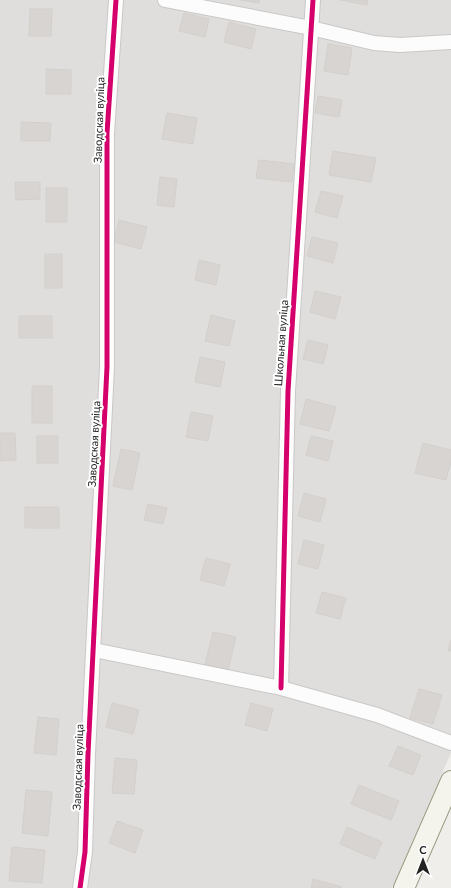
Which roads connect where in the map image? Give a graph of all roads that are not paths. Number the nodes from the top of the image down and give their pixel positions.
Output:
1 (116, 0) edge
2 (165, 0) edge
3 (313, 0) edge
4 (311, 28) junction
5 (451, 42) edge
6 (94, 650) junction
7 (281, 688) junction
8 (451, 743) edge
9 (451, 781) edge
10 (80, 888) edge
11 (404, 888) edge

1 - 6 street, Заводская вуліца
2 - 4 street
3 - 4 street, Школьная вуліца
4 - 5 street
4 - 7 street, Школьная вуліца
6 - 7 street
6 - 10 street, Заводская вуліца
7 - 8 street
9 - 11 main road

